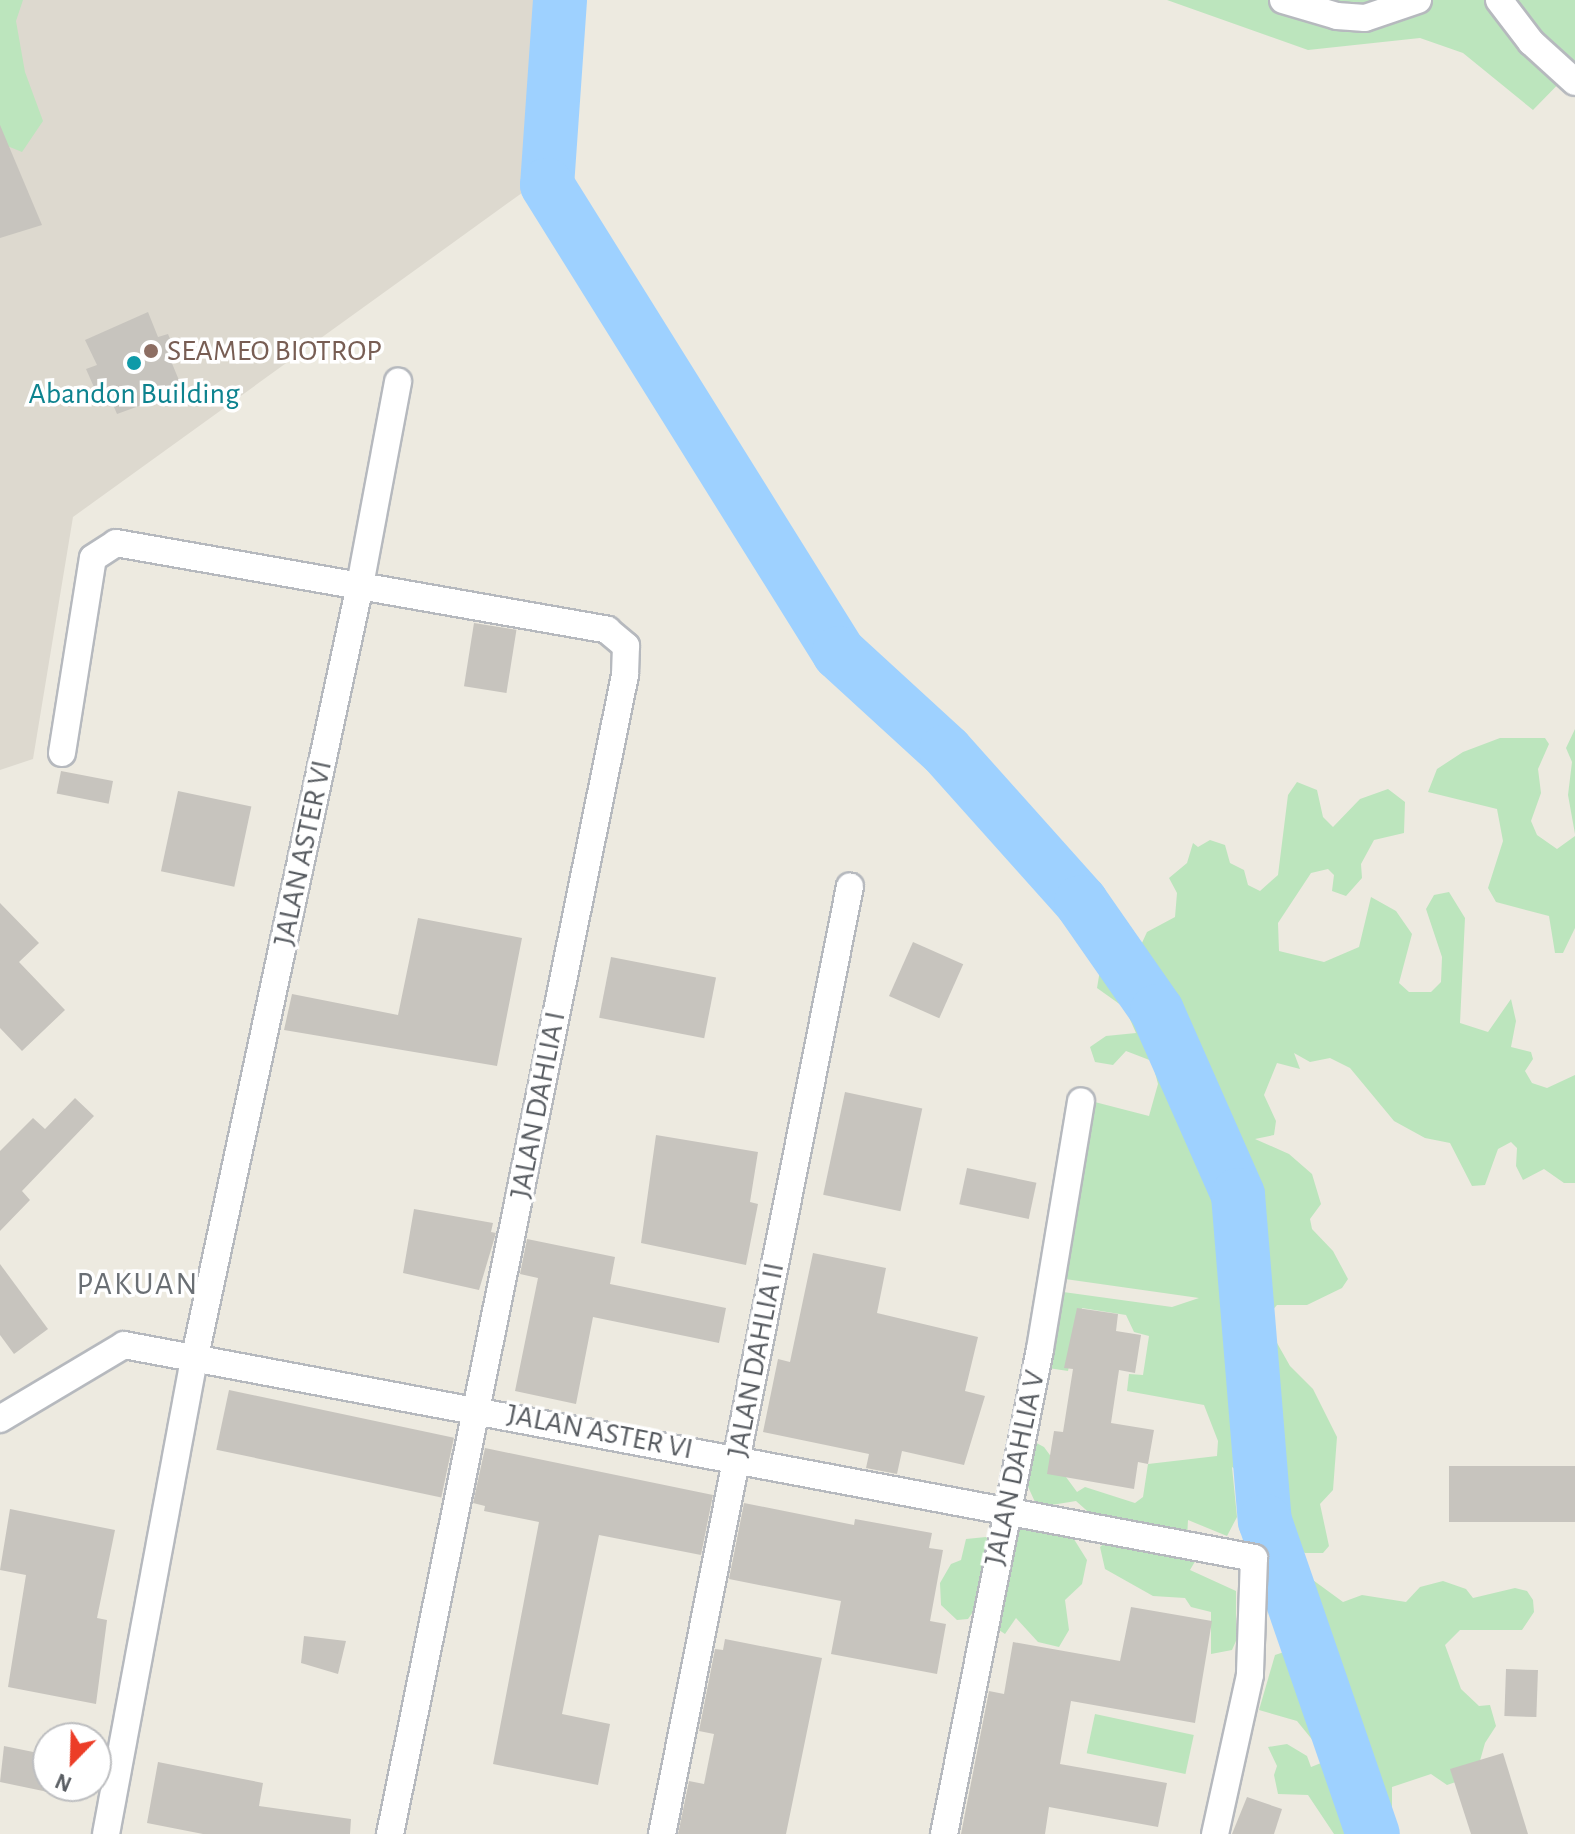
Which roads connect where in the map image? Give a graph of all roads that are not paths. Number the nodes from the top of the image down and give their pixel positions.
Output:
1 (1283, 0) edge
2 (1418, 0) edge
3 (1499, 0) edge
4 (1575, 82) edge
5 (398, 382) dead end
6 (360, 585) junction
7 (62, 753) dead end
8 (850, 886) dead end
9 (1081, 1101) dead end
10 (195, 1356) junction
11 (476, 1409) junction
12 (0, 1419) edge
13 (737, 1458) junction
14 (1006, 1509) junction
15 (106, 1834) edge
16 (390, 1834) edge
17 (662, 1834) edge
18 (944, 1834) edge
19 (1215, 1834) edge

1 - 2 street
3 - 4 street
5 - 6 street, JALAN ASTER VI
6 - 7 street
6 - 10 street, JALAN ASTER VI
6 - 11 street, JALAN DAHLIA I
8 - 13 street, JALAN DAHLIA II
9 - 14 street, JALAN DAHLIA V
10 - 11 street, JALAN ASTER VI
10 - 12 street
10 - 15 street, JALAN ASTER VI
11 - 13 street, JALAN ASTER VI
11 - 16 street, JALAN DAHLIA I
13 - 14 street, JALAN ASTER VI
13 - 17 street, JALAN DAHLIA II
14 - 18 street, JALAN DAHLIA V
14 - 19 street, JALAN ASTER VI

